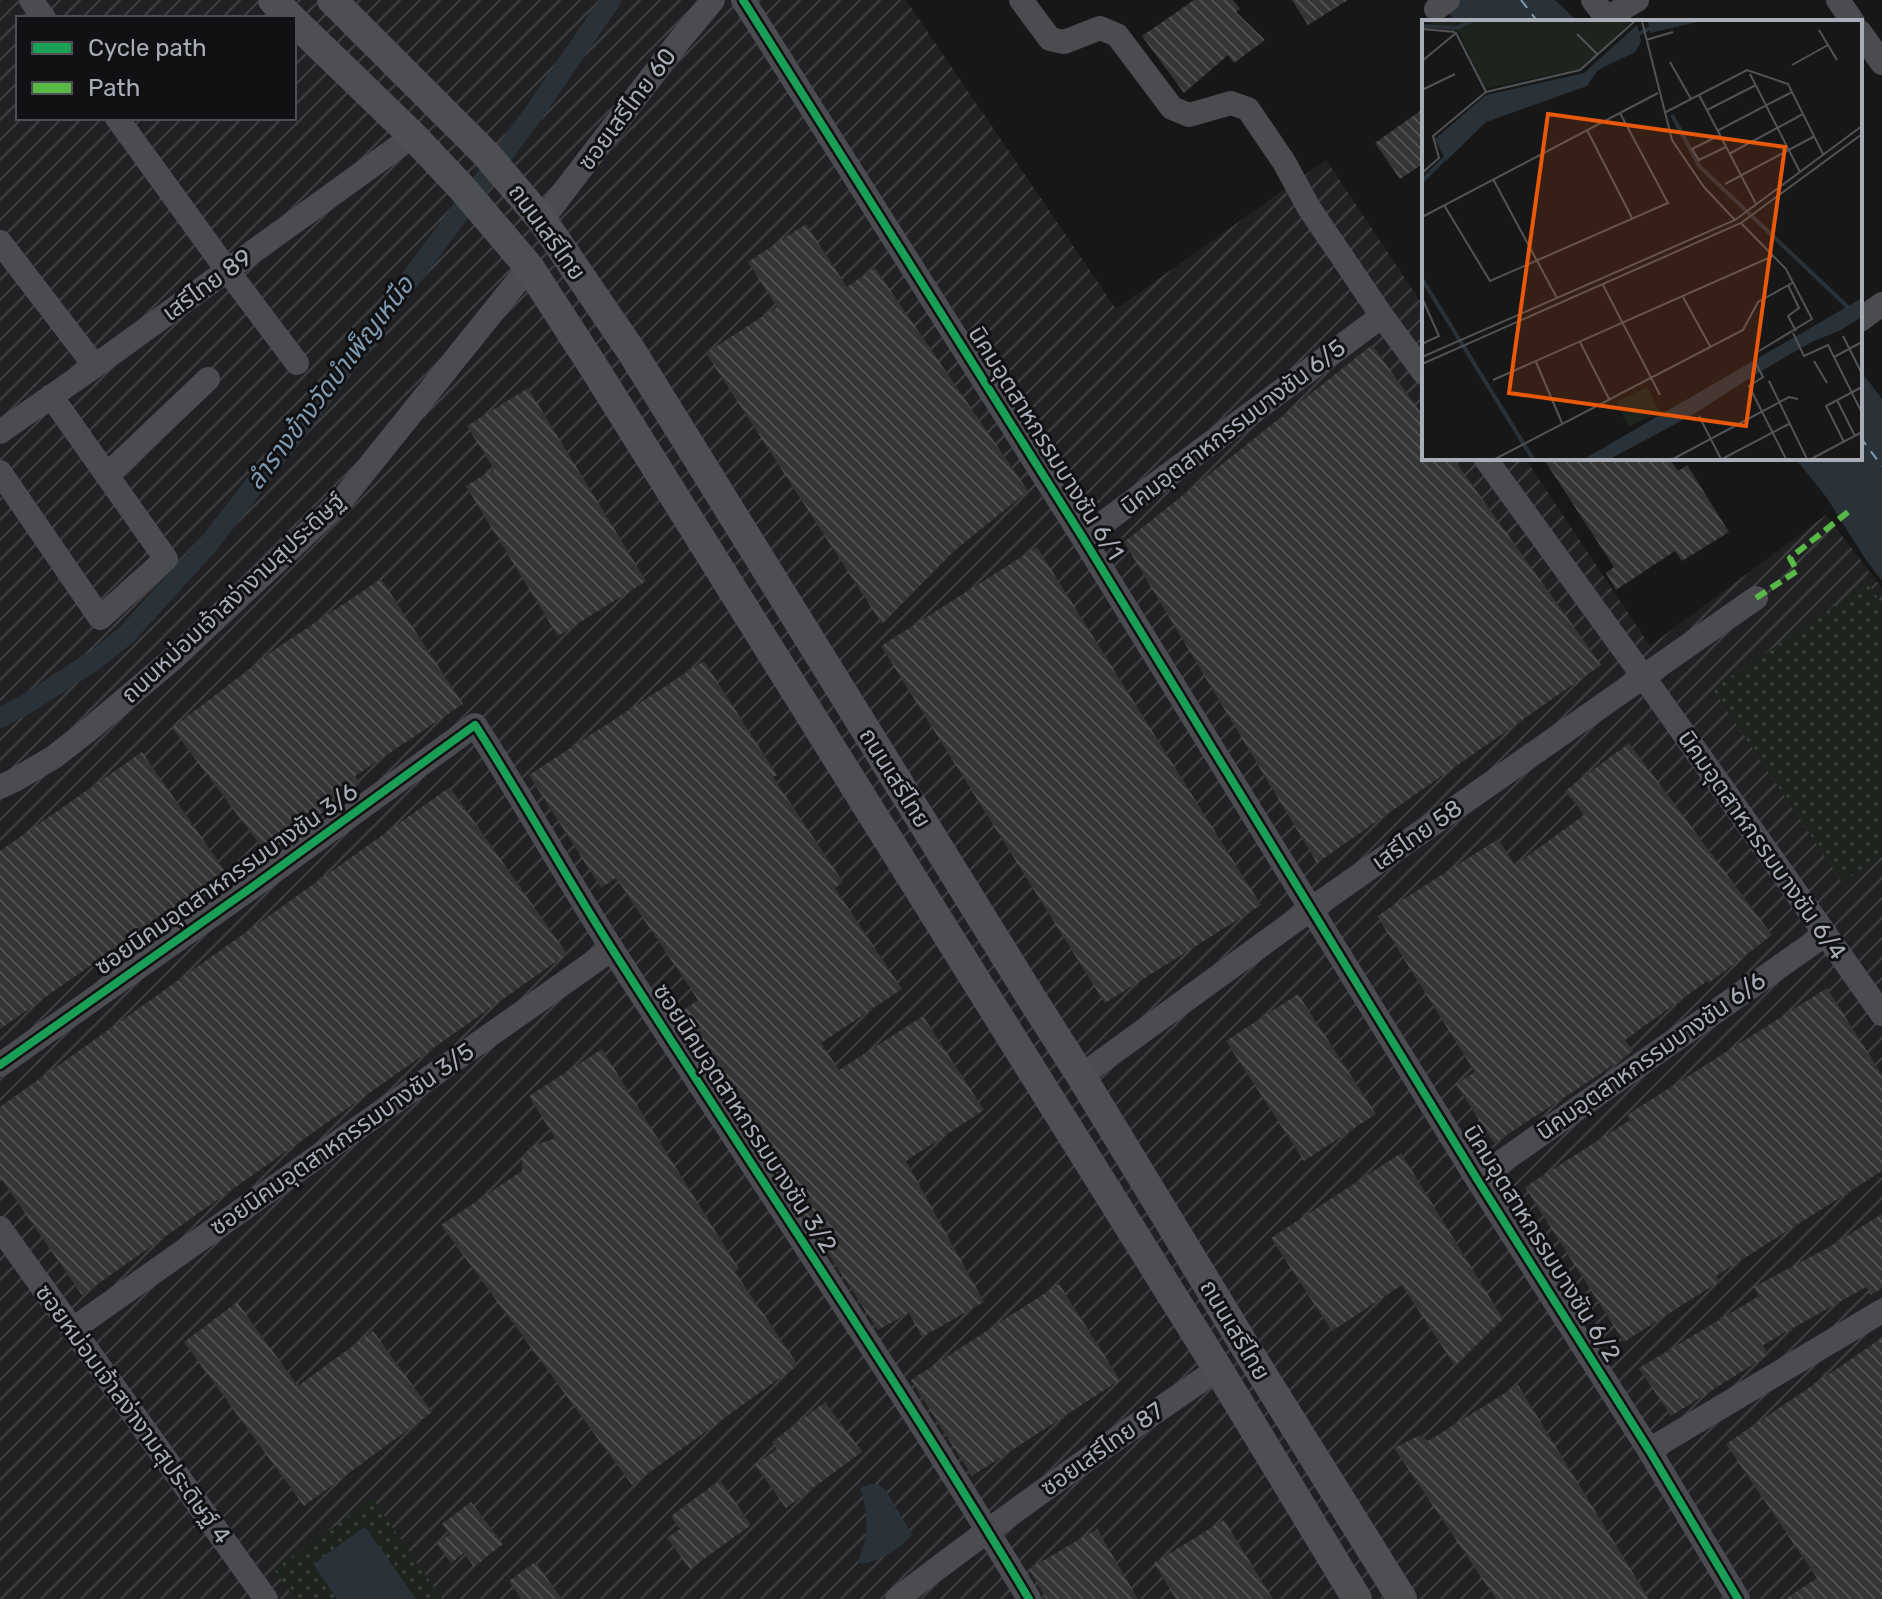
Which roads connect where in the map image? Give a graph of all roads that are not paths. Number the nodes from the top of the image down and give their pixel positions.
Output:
1 (273, 0) edge
2 (332, 0) edge
3 (713, 0) edge
4 (743, 0) edge
5 (1021, 0) edge
6 (1593, 0) edge
7 (1637, 0) edge
8 (1838, 0) edge
9 (290, 16) edge
10 (1852, 20) edge
11 (296, 22) edge
12 (1862, 35) edge
13 (1882, 63) edge
14 (118, 120) edge
15 (413, 136) junction
16 (542, 220) junction
17 (0, 242) edge
18 (529, 267) junction
19 (227, 270) junction
20 (1882, 304) edge
21 (1382, 316) junction
22 (1862, 319) edge
23 (297, 363) dead end
24 (95, 366) junction
25 (1422, 370) edge
26 (208, 379) dead end
27 (51, 396) junction
28 (0, 432) edge
29 (1486, 460) edge
30 (0, 472) edge
31 (107, 475) junction
32 (1083, 538) junction
33 (1756, 598) dead end
34 (1643, 676) junction
35 (475, 725) joint
36 (0, 787) edge
37 (1311, 909) junction
38 (1826, 934) junction
39 (612, 949) junction
40 (1882, 1014) edge
41 (0, 1065) edge
42 (1081, 1076) junction
43 (1477, 1179) junction
44 (0, 1228) edge
45 (1882, 1311) edge
46 (73, 1329) junction
47 (1246, 1348) junction
48 (1218, 1369) junction
49 (1649, 1450) junction
50 (987, 1529) junction
51 (266, 1599) edge
52 (897, 1599) edge
53 (1029, 1599) edge
54 (1357, 1599) edge
55 (1402, 1599) edge
56 (1738, 1599) edge

1 - 9 main road, ถนนเสรีไทย
2 - 16 main road, ถนนเสรีไทย
3 - 16 street, ซอยเสรีไทย 60
4 - 32 street, นิคมอุตสาหกรรมบางชัน 6/1
5 - 21 street
6 - 7 street
8 - 10 street
11 - 15 main road, ถนนเสรีไทย
12 - 13 street
14 - 19 street
15 - 18 main road, ถนนเสรีไทย
15 - 19 street, เสรีไทย 89
16 - 42 main road, ถนนเสรีไทย
17 - 24 street
18 - 36 street, ถนนหม่อมเจ้าสง่างามสุประดิษฐ์
18 - 48 main road, ถนนเสรีไทย
19 - 23 street
19 - 24 street, เสรีไทย 89
20 - 22 street
21 - 25 street
21 - 32 street, นิคมอุตสาหกรรมบางชัน 6/5
24 - 27 street, เสรีไทย 89
26 - 31 street
27 - 28 street, เสรีไทย 89
27 - 31 street
29 - 34 street, นิคมอุตสาหกรรมบางชัน 6/4
30 - 31 street
32 - 37 street, นิคมอุตสาหกรรมบางชัน 6/1
33 - 34 street, เสรีไทย 58
34 - 37 street, เสรีไทย 58
34 - 38 street, นิคมอุตสาหกรรมบางชัน 6/4
35 - 39 street, ซอยนิคมอุตสาหกรรมบางชัน 3/2
35 - 41 street, ซอยนิคมอุตสาหกรรมบางชัน 3/6
37 - 42 street, เสรีไทย 58
37 - 43 street, นิคมอุตสาหกรรมบางชัน 6/2
38 - 40 street, นิคมอุตสาหกรรมบางชัน 6/4
38 - 43 street, นิคมอุตสาหกรรมบางชัน 6/6
39 - 46 street, ซอยนิคมอุตสาหกรรมบางชัน 3/5
39 - 50 street, ซอยนิคมอุตสาหกรรมบางชัน 3/2
42 - 47 main road, ถนนเสรีไทย
43 - 49 street, นิคมอุตสาหกรรมบางชัน 6/2
44 - 46 street, ซอยหม่อมเจ้าสง่างามสุประดิษฐ์ 4
45 - 49 street
46 - 51 street, ซอยหม่อมเจ้าสง่างามสุประดิษฐ์ 4
47 - 48 main road
47 - 55 main road, ถนนเสรีไทย
48 - 50 street, ซอยเสรีไทย 87
48 - 54 main road, ถนนเสรีไทย
49 - 56 street, นิคมอุตสาหกรรมบางชัน 6/2
50 - 52 street, ซอยเสรีไทย 87
50 - 53 street, ซอยนิคมอุตสาหกรรมบางชัน 3/2

